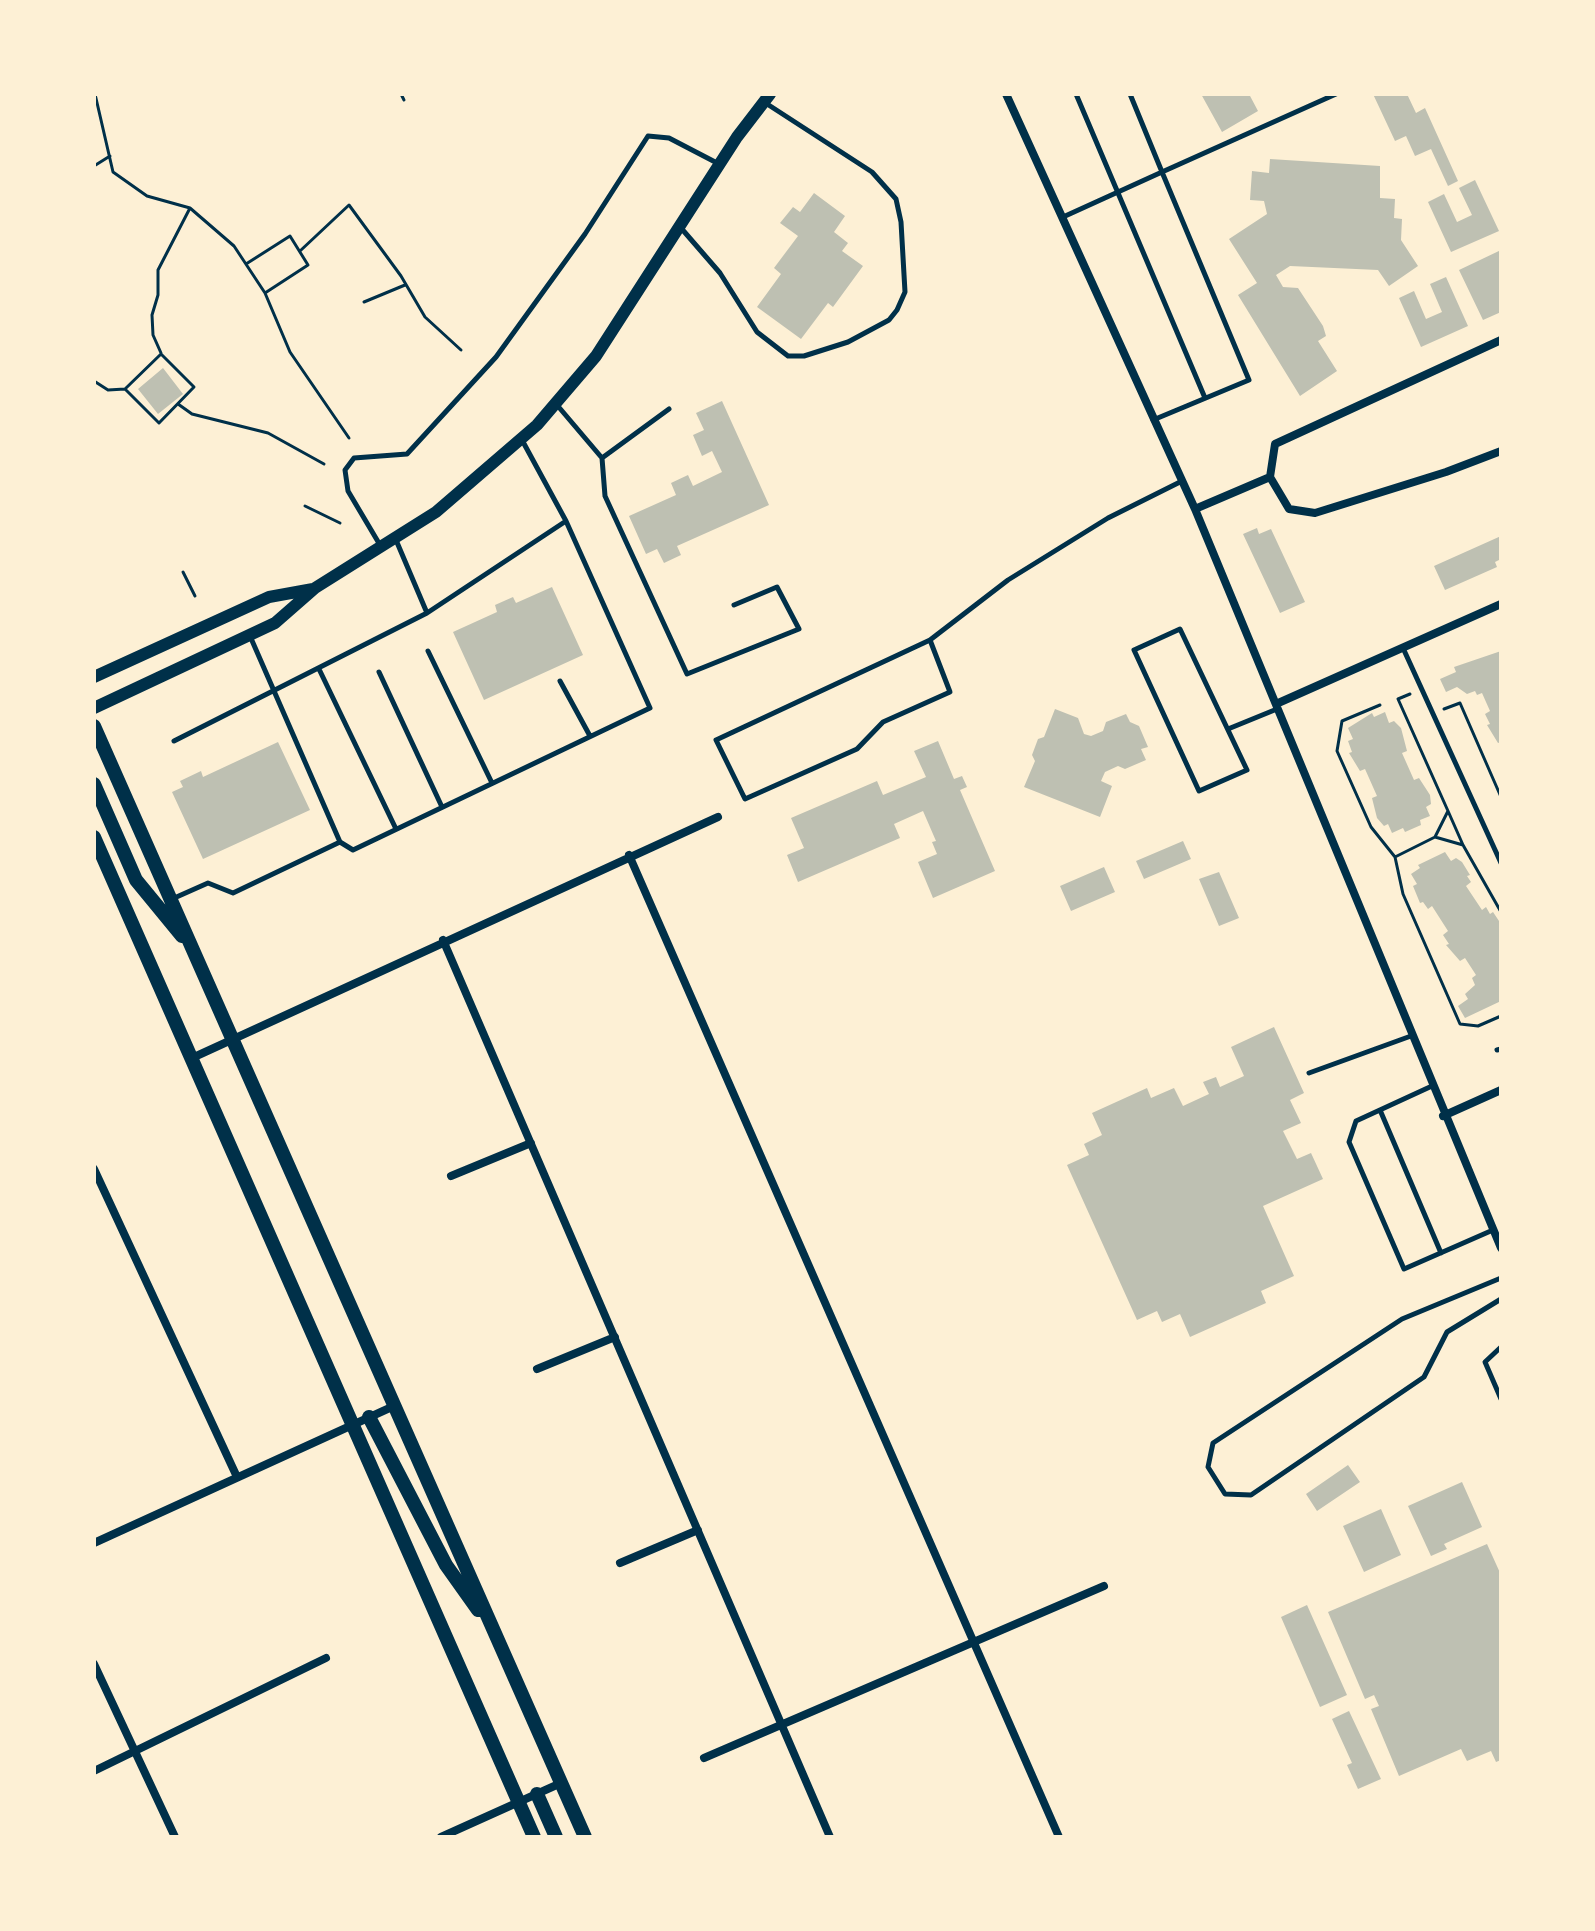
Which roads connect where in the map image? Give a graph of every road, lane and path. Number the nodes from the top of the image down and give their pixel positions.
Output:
1 (95, 94) edge
2 (401, 94) edge
3 (1006, 94) edge
4 (1076, 94) edge
5 (1130, 94) edge
6 (1336, 94) edge
7 (767, 98) edge
8 (404, 100) dead end
9 (110, 156) junction
10 (720, 164) junction
11 (94, 166) edge
12 (1162, 172) junction
13 (1118, 192) junction
14 (190, 208) junction
15 (1062, 217) junction
16 (680, 227) junction
17 (300, 251) junction
18 (246, 264) junction
19 (405, 285) junction
20 (265, 293) junction
21 (364, 302) dead end
22 (1501, 340) edge
23 (461, 350) dead end
24 (161, 354) junction
25 (94, 381) edge
26 (125, 389) junction
27 (1205, 398) junction
28 (178, 404) junction
29 (556, 404) junction
30 (669, 409) dead end
31 (1152, 420) junction
32 (349, 438) dead end
33 (521, 439) junction
34 (1501, 451) edge
35 (602, 458) junction
36 (324, 464) dead end
37 (1270, 477) junction
38 (1180, 482) junction
39 (305, 506) dead end
40 (1195, 509) junction
41 (566, 521) junction
42 (340, 523) dead end
43 (396, 540) junction
44 (382, 549) junction
45 (183, 572) dead end
46 (315, 588) junction
47 (195, 596) dead end
48 (1501, 604) edge
49 (734, 605) dead end
50 (427, 613) junction
51 (250, 635) junction
52 (930, 640) junction
53 (1403, 648) junction
54 (428, 651) dead end
55 (319, 669) junction
56 (379, 672) dead end
57 (94, 677) edge
58 (560, 681) dead end
59 (1422, 688) junction
60 (275, 692) junction
61 (1380, 705) dead end
62 (1277, 706) junction
63 (94, 708) edge
64 (1433, 714) junction
65 (94, 726) edge
66 (1228, 729) junction
67 (590, 736) junction
68 (174, 741) dead end
69 (492, 783) junction
70 (94, 784) edge
71 (1501, 797) edge
72 (442, 807) junction
73 (1448, 811) junction
74 (718, 817) dead end
75 (396, 829) junction
76 (94, 837) edge
77 (1435, 837) junction
78 (340, 842) junction
79 (1463, 845) junction
80 (629, 855) junction
81 (1395, 857) junction
82 (1501, 863) edge
83 (171, 900) junction
84 (1501, 912) edge
85 (443, 940) junction
86 (191, 945) junction
87 (1501, 1016) edge
88 (1411, 1036) junction
89 (233, 1039) junction
90 (192, 1058) junction
91 (1309, 1073) dead end
92 (1432, 1086) junction
93 (1501, 1090) edge
94 (1380, 1110) junction
95 (1443, 1116) junction
96 (531, 1143) junction
97 (94, 1169) edge
98 (451, 1176) dead end
99 (1493, 1230) junction
100 (1501, 1248) edge
101 (1441, 1253) junction
102 (1501, 1278) edge
103 (1501, 1299) edge
104 (615, 1337) junction
105 (1501, 1347) edge
106 (537, 1369) dead end
107 (1501, 1399) edge
108 (394, 1406) junction
109 (369, 1417) junction
110 (354, 1424) junction
111 (237, 1477) junction
112 (698, 1530) junction
113 (94, 1543) edge
114 (620, 1563) dead end
115 (1104, 1586) dead end
116 (498, 1640) junction
117 (974, 1642) junction
118 (326, 1658) dead end
119 (94, 1664) edge
120 (781, 1725) junction
121 (136, 1752) junction
122 (704, 1758) dead end
123 (94, 1771) edge
124 (561, 1783) junction
125 (537, 1794) junction
126 (519, 1802) junction
127 (175, 1837) edge
128 (441, 1837) edge
129 (534, 1837) edge
130 (556, 1837) edge
131 (585, 1837) edge
132 (830, 1837) edge
133 (1059, 1837) edge

1 - 9 path
2 - 8 path
3 - 15 street
4 - 13 lane
5 - 12 lane
6 - 12 lane
7 - 10 street
7 - 16 lane
9 - 11 path
9 - 14 path
10 - 16 street
10 - 44 lane
12 - 13 lane
12 - 27 lane
13 - 15 lane
13 - 27 lane
14 - 18 path
14 - 24 path
15 - 31 street
16 - 29 street
17 - 18 path
17 - 19 path
17 - 20 path
18 - 20 path
19 - 21 path
19 - 23 path
20 - 32 path
22 - 37 street
24 - 26 path
24 - 28 path
25 - 26 path
26 - 28 path
27 - 31 lane
28 - 36 path
29 - 33 street
29 - 35 lane
30 - 35 lane
31 - 38 street
33 - 41 lane
33 - 43 street
34 - 37 street
35 - 49 lane
37 - 40 street
38 - 40 street
38 - 52 lane
39 - 42 path
40 - 62 street
41 - 50 lane
41 - 67 lane
43 - 44 street
43 - 50 lane
44 - 46 street
45 - 47 path
46 - 51 street
46 - 57 street
48 - 53 street
50 - 55 lane
51 - 60 lane
51 - 63 street
52 - 52 lane
53 - 59 lane
53 - 62 street
54 - 69 lane
55 - 60 lane
55 - 75 lane
56 - 72 lane
58 - 67 lane
59 - 64 lane
59 - 73 path
60 - 68 lane
60 - 78 lane
61 - 81 path
62 - 66 lane
62 - 88 street
64 - 71 path
64 - 82 lane
65 - 83 main road
66 - 66 lane
67 - 69 lane
69 - 72 lane
70 - 86 main road
72 - 75 lane
73 - 77 path
73 - 79 path
74 - 80 street
75 - 78 lane
76 - 90 main road
77 - 79 path
77 - 81 path
78 - 83 lane
79 - 84 path
80 - 85 street
80 - 117 street
81 - 87 path
83 - 86 main road
85 - 89 street
85 - 96 street
86 - 89 main road
88 - 91 lane
88 - 92 street
89 - 90 street
89 - 108 main road
90 - 110 main road
92 - 94 lane
92 - 95 street
93 - 95 street
94 - 101 lane
94 - 101 lane
95 - 99 street
96 - 98 street
96 - 104 street
97 - 111 street
99 - 100 street
99 - 101 lane
102 - 103 lane
104 - 106 street
104 - 112 street
105 - 107 lane
108 - 109 street
108 - 116 main road
109 - 110 street
109 - 116 main road
110 - 111 street
110 - 126 main road
111 - 113 street
112 - 114 street
112 - 120 street
115 - 117 street
116 - 124 main road
117 - 120 street
117 - 133 street
118 - 121 street
119 - 121 street
120 - 122 street
120 - 132 street
121 - 123 street
121 - 127 street
124 - 125 street
124 - 131 main road
125 - 126 street
125 - 130 main road
126 - 128 street
126 - 129 main road

